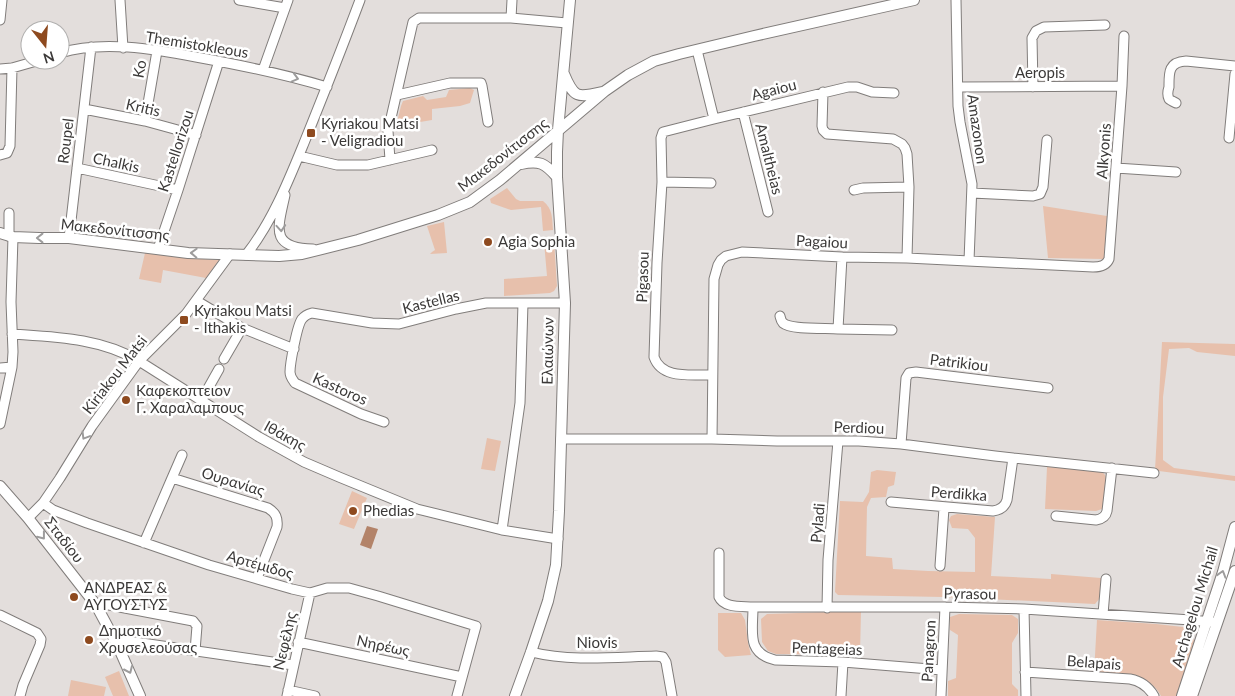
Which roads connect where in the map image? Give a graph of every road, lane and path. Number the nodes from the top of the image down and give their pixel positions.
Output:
1 (2, 0) edge
2 (120, 0) edge
3 (240, 0) edge
4 (244, 0) edge
5 (360, 0) edge
6 (512, 0) edge
7 (570, 0) edge
8 (914, 0) edge
9 (956, 0) edge
10 (286, 4) edge
11 (871, 5) edge
12 (511, 18) junction
13 (0, 20) edge
14 (568, 23) junction
15 (1105, 25) dead end
16 (1124, 36) dead end
17 (91, 48) junction
18 (123, 48) junction
19 (70, 50) edge
20 (158, 50) junction
21 (697, 50) junction
22 (219, 61) junction
23 (20, 66) edge
24 (1235, 66) edge
25 (12, 68) junction
26 (0, 69) edge
27 (263, 70) junction
28 (563, 71) junction
29 (1235, 74) edge
30 (327, 86) junction
31 (1122, 86) junction
32 (958, 87) junction
33 (1033, 87) junction
34 (605, 91) junction
35 (823, 92) junction
36 (894, 94) dead end
37 (397, 95) junction
38 (1176, 103) dead end
39 (84, 109) junction
40 (743, 112) junction
41 (714, 118) junction
42 (145, 121) junction
43 (488, 122) dead end
44 (558, 130) junction
45 (663, 132) joint
46 (196, 135) junction
47 (1229, 138) dead end
48 (1047, 140) dead end
49 (432, 150) dead end
50 (0, 155) edge
51 (298, 156) junction
52 (390, 160) junction
53 (518, 165) junction
54 (77, 168) junction
55 (1116, 168) junction
56 (1176, 172) dead end
57 (557, 176) junction
58 (288, 180) junction
59 (662, 182) junction
60 (711, 183) dead end
61 (909, 188) junction
62 (178, 190) junction
63 (854, 190) dead end
64 (972, 193) junction
65 (768, 212) dead end
66 (9, 213) dead end
67 (7, 235) edge
68 (69, 238) junction
69 (158, 249) junction
70 (321, 249) junction
71 (230, 254) junction
72 (246, 255) junction
73 (842, 257) junction
74 (907, 258) junction
75 (969, 261) junction
76 (1103, 266) joint
77 (196, 301) junction
78 (523, 303) junction
79 (565, 303) junction
80 (305, 316) joint
81 (780, 316) dead end
82 (242, 328) junction
83 (838, 329) junction
84 (892, 330) dead end
85 (12, 334) junction
86 (294, 348) junction
87 (224, 359) dead end
88 (139, 361) junction
89 (12, 367) junction
90 (0, 368) edge
91 (219, 368) dead end
92 (712, 375) junction
93 (1048, 388) dead end
94 (200, 401) junction
95 (384, 422) dead end
96 (0, 424) edge
97 (561, 439) junction
98 (712, 439) junction
99 (838, 441) junction
100 (901, 444) junction
101 (182, 455) dead end
102 (1012, 458) junction
103 (1112, 468) junction
104 (1154, 473) dead end
105 (172, 478) junction
106 (0, 486) edge
107 (891, 502) dead end
108 (42, 503) junction
109 (944, 508) junction
110 (1056, 516) dead end
111 (28, 518) junction
112 (1235, 528) edge
113 (502, 530) junction
114 (558, 539) junction
115 (144, 543) junction
116 (719, 553) dead end
117 (940, 566) dead end
118 (1235, 571) edge
119 (258, 578) junction
120 (1106, 579) dead end
121 (310, 593) junction
122 (96, 605) junction
123 (945, 607) junction
124 (753, 608) junction
125 (827, 608) junction
126 (1024, 609) junction
127 (1102, 614) junction
128 (0, 615) edge
129 (1212, 622) junction
130 (298, 642) junction
131 (117, 644) junction
132 (195, 651) junction
133 (531, 652) junction
134 (842, 662) junction
135 (293, 665) junction
136 (942, 670) junction
137 (1025, 672) junction
138 (462, 677) junction
139 (287, 693) edge
140 (20, 696) edge
141 (140, 696) edge
142 (315, 696) edge
143 (457, 696) edge
144 (515, 696) edge
145 (672, 696) edge
146 (841, 696) edge
147 (940, 696) edge
148 (1026, 696) edge
149 (1154, 696) edge
150 (1182, 696) edge
151 (1192, 696) edge

1 - 13 street
2 - 18 street
3 - 4 street
4 - 10 street
5 - 30 street
6 - 12 street
7 - 14 main road, Ελαιώνων
8 - 11 main road, Μακεδονίτισσης
9 - 32 street, Amazonon
10 - 27 street
11 - 21 main road, Μακεδονίτισσης
12 - 14 street
12 - 37 street
14 - 28 main road, Ελαιώνων
15 - 33 street
16 - 31 street, Alkyonis
17 - 18 street, Themistokleous
17 - 19 street, Themistokleous
17 - 39 street, Roupel
18 - 20 street, Themistokleous
20 - 22 street, Themistokleous
20 - 42 street, Ko
21 - 34 main road, Μακεδονίτισσης
21 - 41 street
22 - 27 street, Themistokleous
22 - 46 street, Kastellorizou
23 - 25 street
24 - 38 street
25 - 26 street
25 - 50 street
27 -> 30 street, Themistokleous
28 - 34 main road
28 - 44 main road, Ελαιώνων
29 - 47 street
30 - 51 street
31 - 33 street, Aeropis
31 - 55 street, Alkyonis
32 - 33 street, Aeropis
32 - 64 street, Amazonon
34 - 44 main road, Μακεδονίτισσης
35 - 36 street, Agaiou
35 - 40 street, Agaiou
35 - 61 street
37 - 43 street
37 - 52 street
39 - 42 street, Kritis
39 - 54 street, Roupel
40 - 41 street, Agaiou
40 - 65 street, Amaltheias
41 - 45 street, Agaiou
42 - 46 street, Kritis
44 - 53 main road, Μακεδονίτισσης
44 - 57 main road, Ελαιώνων
45 - 59 street, Pigasou
46 - 62 street, Kastellorizou
48 - 64 street
49 - 52 street
51 - 52 street
51 - 58 street
53 - 57 main road
53 - 70 main road, Μακεδονίτισσης
54 - 62 street, Chalkis
54 - 68 street, Roupel
55 - 56 street
55 - 76 street, Alkyonis
57 - 79 main road, Ελαιώνων
58 -> 70 street
58 - 72 street
59 - 60 street
59 - 92 street, Pigasou
61 - 63 street
61 - 74 street
62 - 69 street, Kastellorizou
64 - 75 street, Amazonon
66 - 67 street
68 -> 67 main road, Μακεδονίτισσης
67 - 85 street
68 - 69 main road, Μακεδονίτισσης
71 -> 69 main road, Μακεδονίτισσης
70 - 72 main road, Μακεδονίτισσης
71 - 72 main road, Μακεδονίτισσης
71 - 77 street, Kiriakou Matsi
73 - 74 street, Pagaiou
73 - 83 street
73 - 92 street, Pagaiou
74 - 75 street, Pagaiou
75 - 76 street, Pagaiou
77 - 82 street
77 - 88 street, Kiriakou Matsi
78 - 79 street, Kastellas
78 - 80 street, Kastellas
78 - 113 street
79 - 97 main road, Ελαιώνων
80 - 86 street, Kastoros
81 - 83 street
82 - 86 street
82 - 87 street
83 - 84 street
85 - 88 street, Ιθάκης
85 - 89 street
86 - 95 street, Kastoros
88 - 94 street, Ιθάκης
88 -> 108 street, Kiriakou Matsi
89 - 90 street
89 - 96 street
91 - 94 street
92 - 98 street, Pagaiou
93 - 100 street, Patrikiou
94 - 113 street, Ιθάκης
97 - 98 street, Perdiou
97 - 114 main road, Ελαιώνων
98 - 99 street, Perdiou
99 - 100 street, Perdiou
99 - 125 street, Pyladi
100 - 102 street, Perdiou
101 - 105 street
102 - 103 street, Perdiou
102 - 109 street, Perdikka
103 - 104 street, Perdiou
103 - 110 street
105 - 115 street
105 - 119 street, Ουρανίας
106 - 111 main road, Σταδίου
107 - 109 street, Perdikka
108 - 111 street, Kiriakou Matsi
108 - 115 street, Αρτέμιδος
109 - 117 street
111 -> 122 main road, Σταδίου
129 -> 112 main road, Archagelou Michail
113 - 114 street, Ιθάκης
114 - 133 main road, Ελαιώνων
115 - 119 street, Αρτέμιδος
116 - 124 street, Pyrasou
118 - 129 main road, Archagelou Michail
119 - 121 street, Αρτέμιδος
120 - 127 street
121 - 130 street, Νεφέλης
121 - 138 street, Αρτέμιδος
122 - 131 main road, Σταδίου
122 - 132 street
123 - 125 street, Pyrasou
123 - 126 street, Pyrasou
123 - 136 street, Panagron
124 - 125 street, Pyrasou
124 - 134 street, Pentageias
126 - 127 street, Pyrasou
126 - 137 street
127 - 129 street, Pyrasou
128 - 140 street
129 - 150 main road, Archagelou Michail
129 - 151 main road, Archagelou Michail
130 - 135 street, Νεφέλης
130 - 138 street, Νηρέως
131 - 132 street
131 -> 141 main road, Σταδίου
132 - 135 street
133 - 144 main road, Ελαιώνων
133 - 145 street, Niovis
134 - 136 street, Pentageias
134 - 146 street
135 - 139 street, Νεφέλης
136 - 147 street, Panagron
137 - 148 street
137 - 149 street, Belapais
138 - 143 street
139 - 142 street

